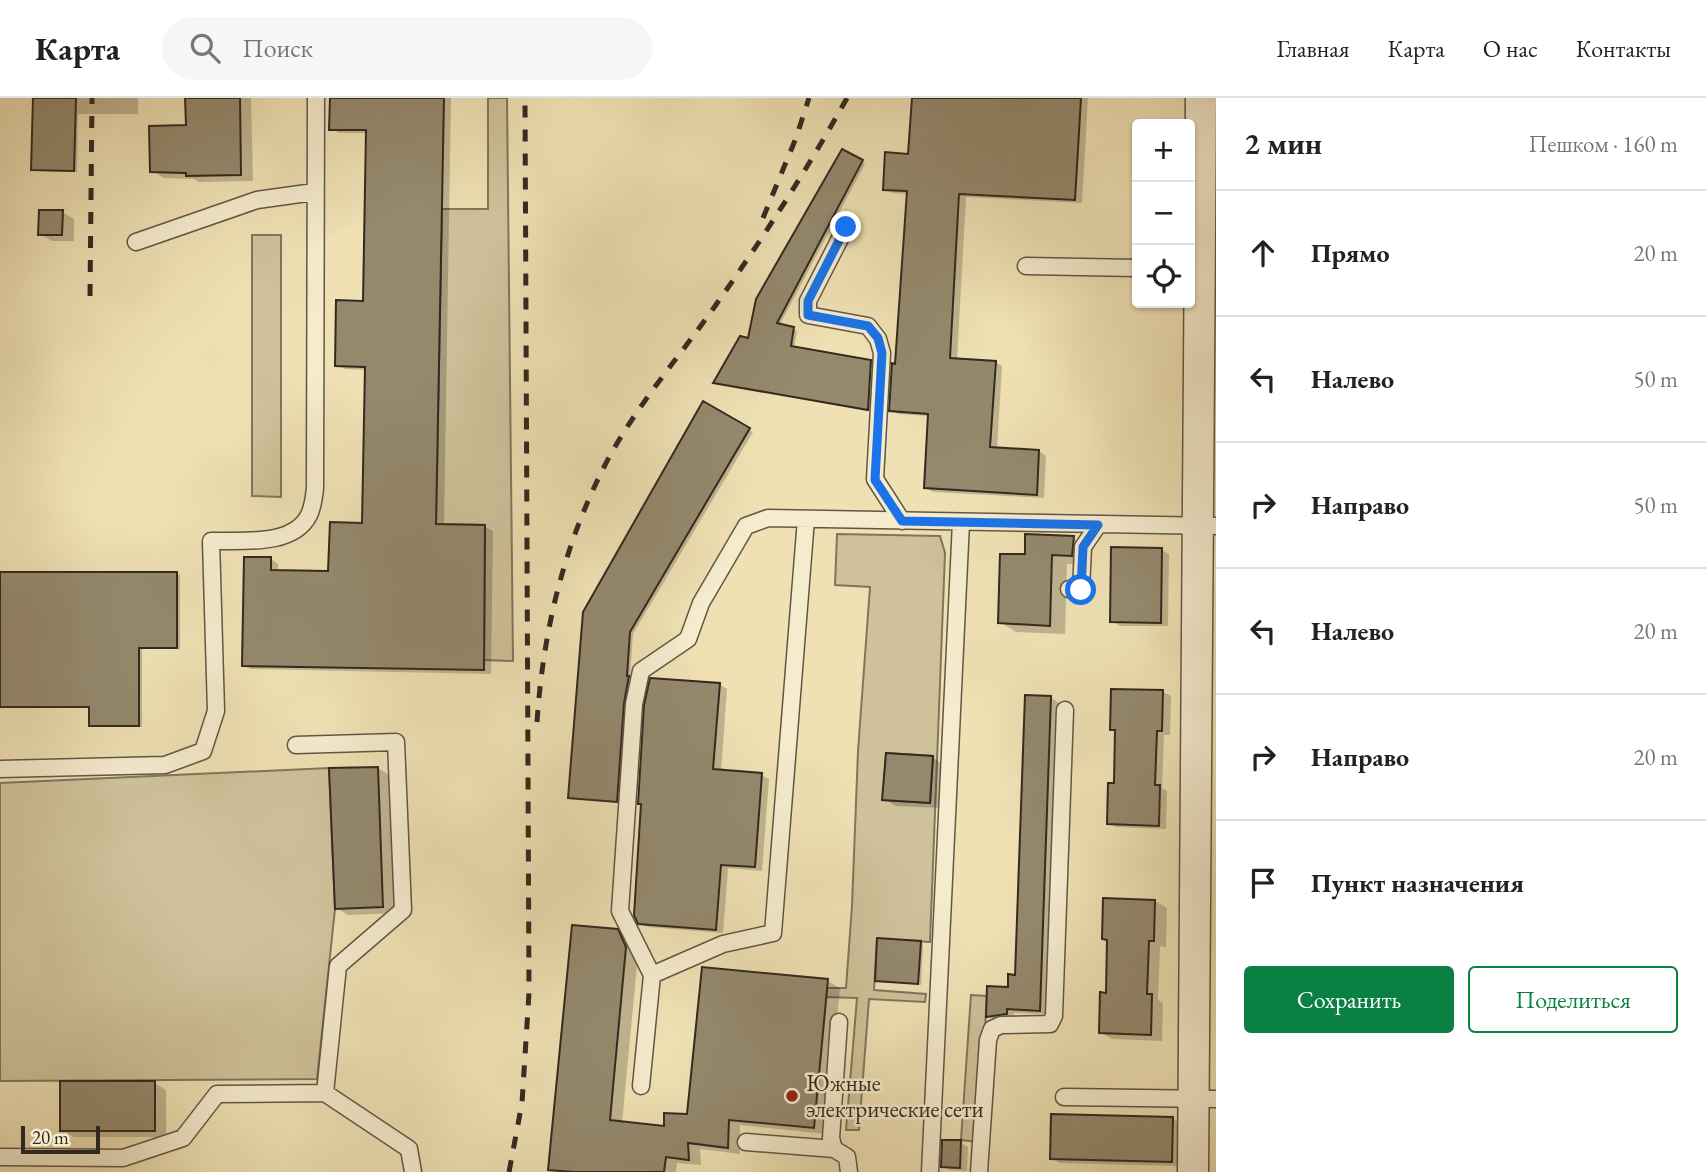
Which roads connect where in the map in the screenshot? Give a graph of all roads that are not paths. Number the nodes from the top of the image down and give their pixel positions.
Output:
1 (316, 98) edge
2 (1201, 98) edge
3 (314, 192) junction
4 (846, 227) dead end
5 (136, 242) dead end
6 (1026, 266) dead end
7 (1132, 268) edge
8 (1202, 270) edge
9 (806, 519) junction
10 (902, 521) junction
11 (961, 522) junction
12 (1098, 525) junction
13 (1207, 526) edge
14 (1069, 589) dead end
15 (1065, 710) dead end
16 (296, 746) dead end
17 (0, 769) edge
18 (652, 975) junction
19 (839, 1022) dead end
20 (641, 1086) dead end
21 (325, 1093) junction
22 (1064, 1097) dead end
23 (1205, 1098) edge
24 (746, 1142) dead end
25 (834, 1149) junction
26 (0, 1157) edge
27 (413, 1172) edge
28 (849, 1172) edge
29 (930, 1172) edge
30 (979, 1172) edge
31 (1193, 1172) edge

1 - 3 lane
2 - 8 street
3 - 5 lane
3 - 17 lane
4 - 10 lane
6 - 7 lane
8 - 13 street
9 - 10 lane
9 - 18 lane
9 - 18 lane
10 - 11 lane
11 - 12 lane
11 - 29 lane
12 - 13 lane
12 - 14 lane
13 - 23 street
15 - 30 lane
16 - 21 lane
18 - 20 lane
19 - 25 lane
21 - 26 lane
21 - 27 lane
22 - 23 lane
23 - 31 street
24 - 25 lane
25 - 28 lane

